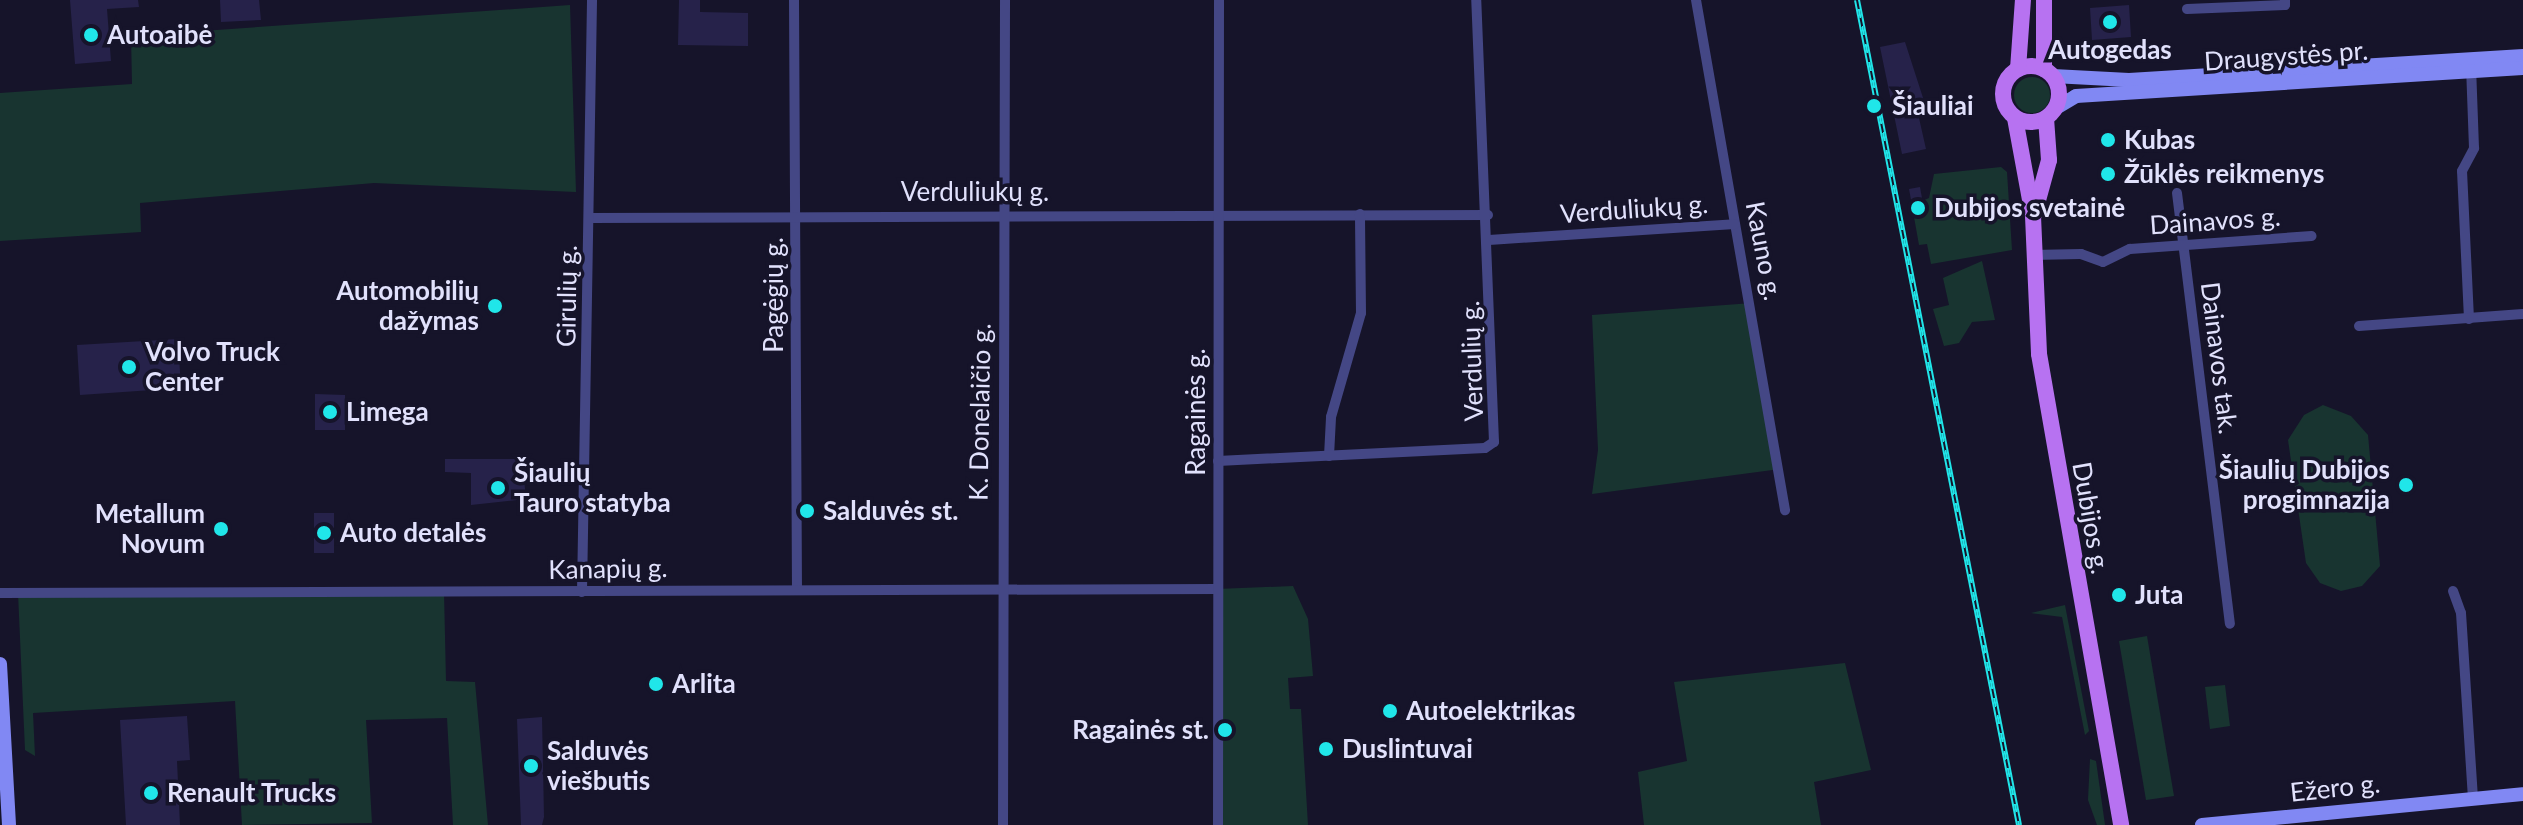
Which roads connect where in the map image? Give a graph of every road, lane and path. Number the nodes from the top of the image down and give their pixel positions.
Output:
1 (592, 0) edge
2 (794, 0) edge
3 (1005, 0) edge
4 (1219, 0) edge
5 (1476, 0) edge
6 (1696, 0) edge
7 (2023, 0) edge
8 (2044, 0) edge
9 (2285, 0) edge
10 (2187, 9) dead end
11 (2523, 56) edge
12 (2471, 62) junction
13 (2523, 68) edge
14 (2018, 69) junction
15 (2049, 72) junction
16 (2051, 113) junction
17 (2015, 118) junction
18 (2177, 193) dead end
19 (795, 213) junction
20 (1004, 214) junction
21 (1360, 214) junction
22 (1219, 215) junction
23 (1488, 215) junction
24 (2033, 216) junction
25 (590, 218) junction
26 (1734, 224) junction
27 (2312, 236) dead end
28 (1489, 240) junction
29 (2183, 244) junction
30 (2032, 255) junction
31 (2523, 314) edge
32 (2469, 319) junction
33 (2359, 326) dead end
34 (1329, 456) junction
35 (1218, 461) junction
36 (1785, 510) dead end
37 (1000, 586) junction
38 (797, 589) junction
39 (1217, 589) junction
40 (2453, 591) dead end
41 (582, 592) junction
42 (0, 593) edge
43 (2230, 624) dead end
44 (0, 664) edge
45 (2523, 794) edge
46 (2473, 799) junction
47 (9, 825) edge
48 (1003, 825) edge
49 (1218, 825) edge
50 (2121, 825) edge
51 (2202, 825) edge

1 - 25 street, Girulių g.
2 - 19 street, Pagėgių g.
3 - 20 street, K. Donelaičio g.
4 - 22 street, Ragainės g.
5 - 23 street, Verdulių g.
6 - 26 street, Kauno g.
7 - 14 main road
8 - 15 main road
9 - 10 street
11 - 12 main road, Draugystės pr.
12 - 13 main road, Draugystės pr.
12 - 15 main road, Draugystės pr.
12 - 16 main road, Draugystės pr.
12 - 32 street
14 - 15 main road
14 - 17 main road
15 - 16 main road
16 - 17 main road
16 - 24 main road, Dubijos g.
17 - 24 main road, Dubijos g.
18 - 29 street, Dainavos tak.
19 - 20 street, Verduliukų g.
19 - 25 street, Verduliukų g.
19 - 38 street, Pagėgių g.
20 - 22 street, Verduliukų g.
20 - 37 street, K. Donelaičio g.
21 - 22 street, Verduliukų g.
21 - 23 street, Verduliukų g.
21 - 34 street
22 - 35 street, Ragainės g.
23 - 28 street, Verdulių g.
24 - 30 main road, Dubijos g.
25 - 41 street, Girulių g.
26 - 28 street, Verduliukų g.
26 - 36 street, Kauno g.
27 - 29 street, Dainavos g.
28 - 34 street, Verdulių g.
29 - 30 street, Dainavos g.
29 - 43 street, Dainavos tak.
30 - 50 main road, Dubijos g.
31 - 32 street
32 - 33 street
34 - 35 street, Verdulių g.
35 - 39 street, Ragainės g.
37 - 38 street, Kanapių g.
37 - 39 street, Kanapių g.
37 - 48 street, K. Donelaičio g.
38 - 41 street, Kanapių g.
39 - 49 street, Ragainės g.
40 - 46 street
41 - 42 street, Kanapių g.
44 - 47 main road
45 - 46 main road, Ežero g.
46 - 51 main road, Ežero g.

